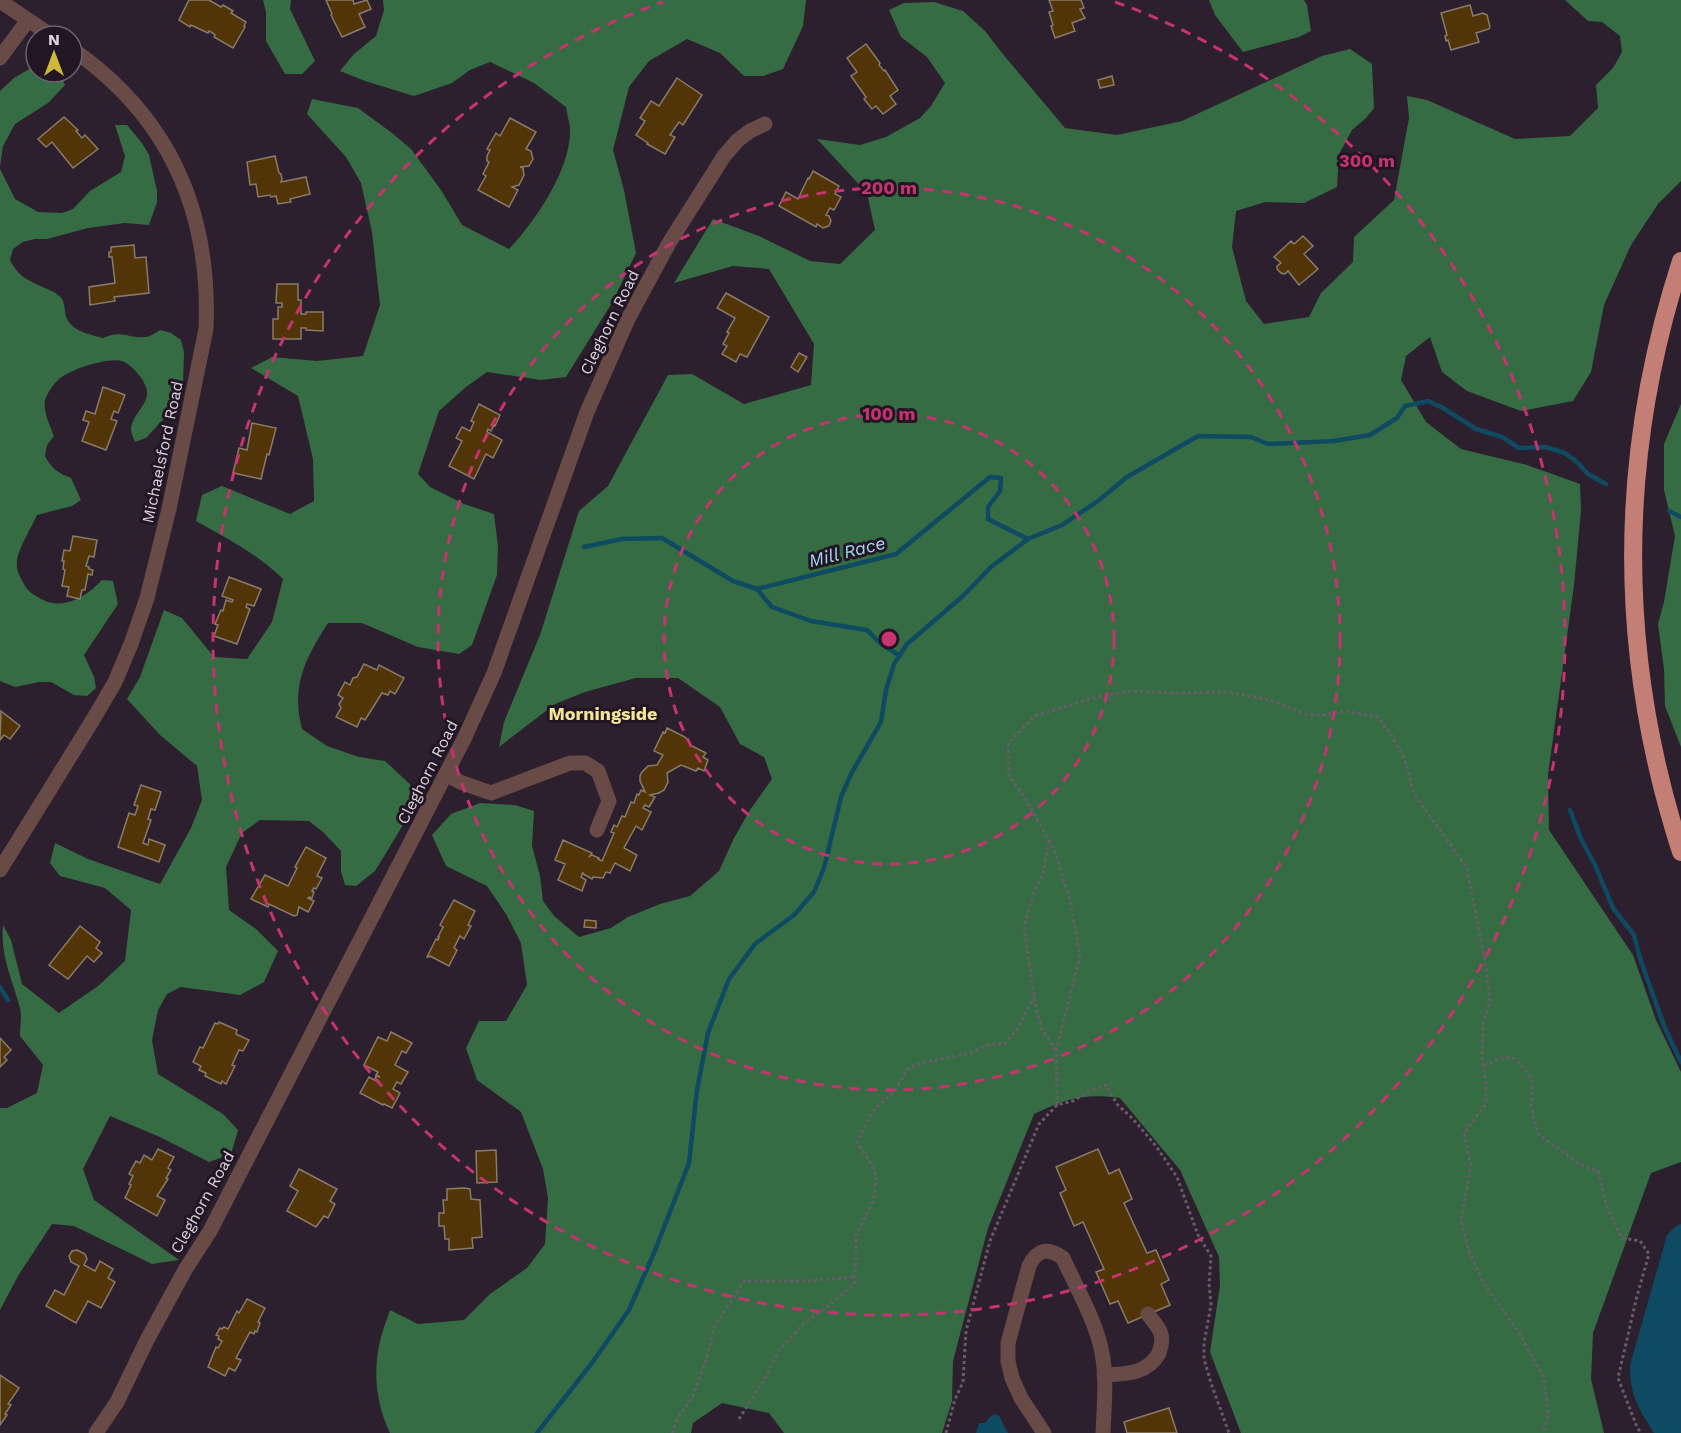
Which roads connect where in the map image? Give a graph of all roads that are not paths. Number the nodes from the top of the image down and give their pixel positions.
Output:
1 (0, 2) edge
2 (28, 20) junction
3 (34, 24) edge
4 (0, 58) edge
5 (84, 58) edge
6 (765, 124) dead end
7 (1681, 261) edge
8 (446, 774) junction
9 (597, 830) dead end
10 (1681, 852) edge
11 (0, 870) edge
12 (1148, 1314) dead end
13 (1104, 1374) junction
14 (96, 1433) edge
15 (1044, 1433) edge
16 (1103, 1433) edge

1 - 2 street
2 - 3 street
2 - 4 street
5 - 11 street, Michaelsford Road
6 - 8 street, Cleghorn Road
7 - 10 highway
8 - 9 street
8 - 14 street, Cleghorn Road
12 - 13 street
13 - 15 street
13 - 16 street

